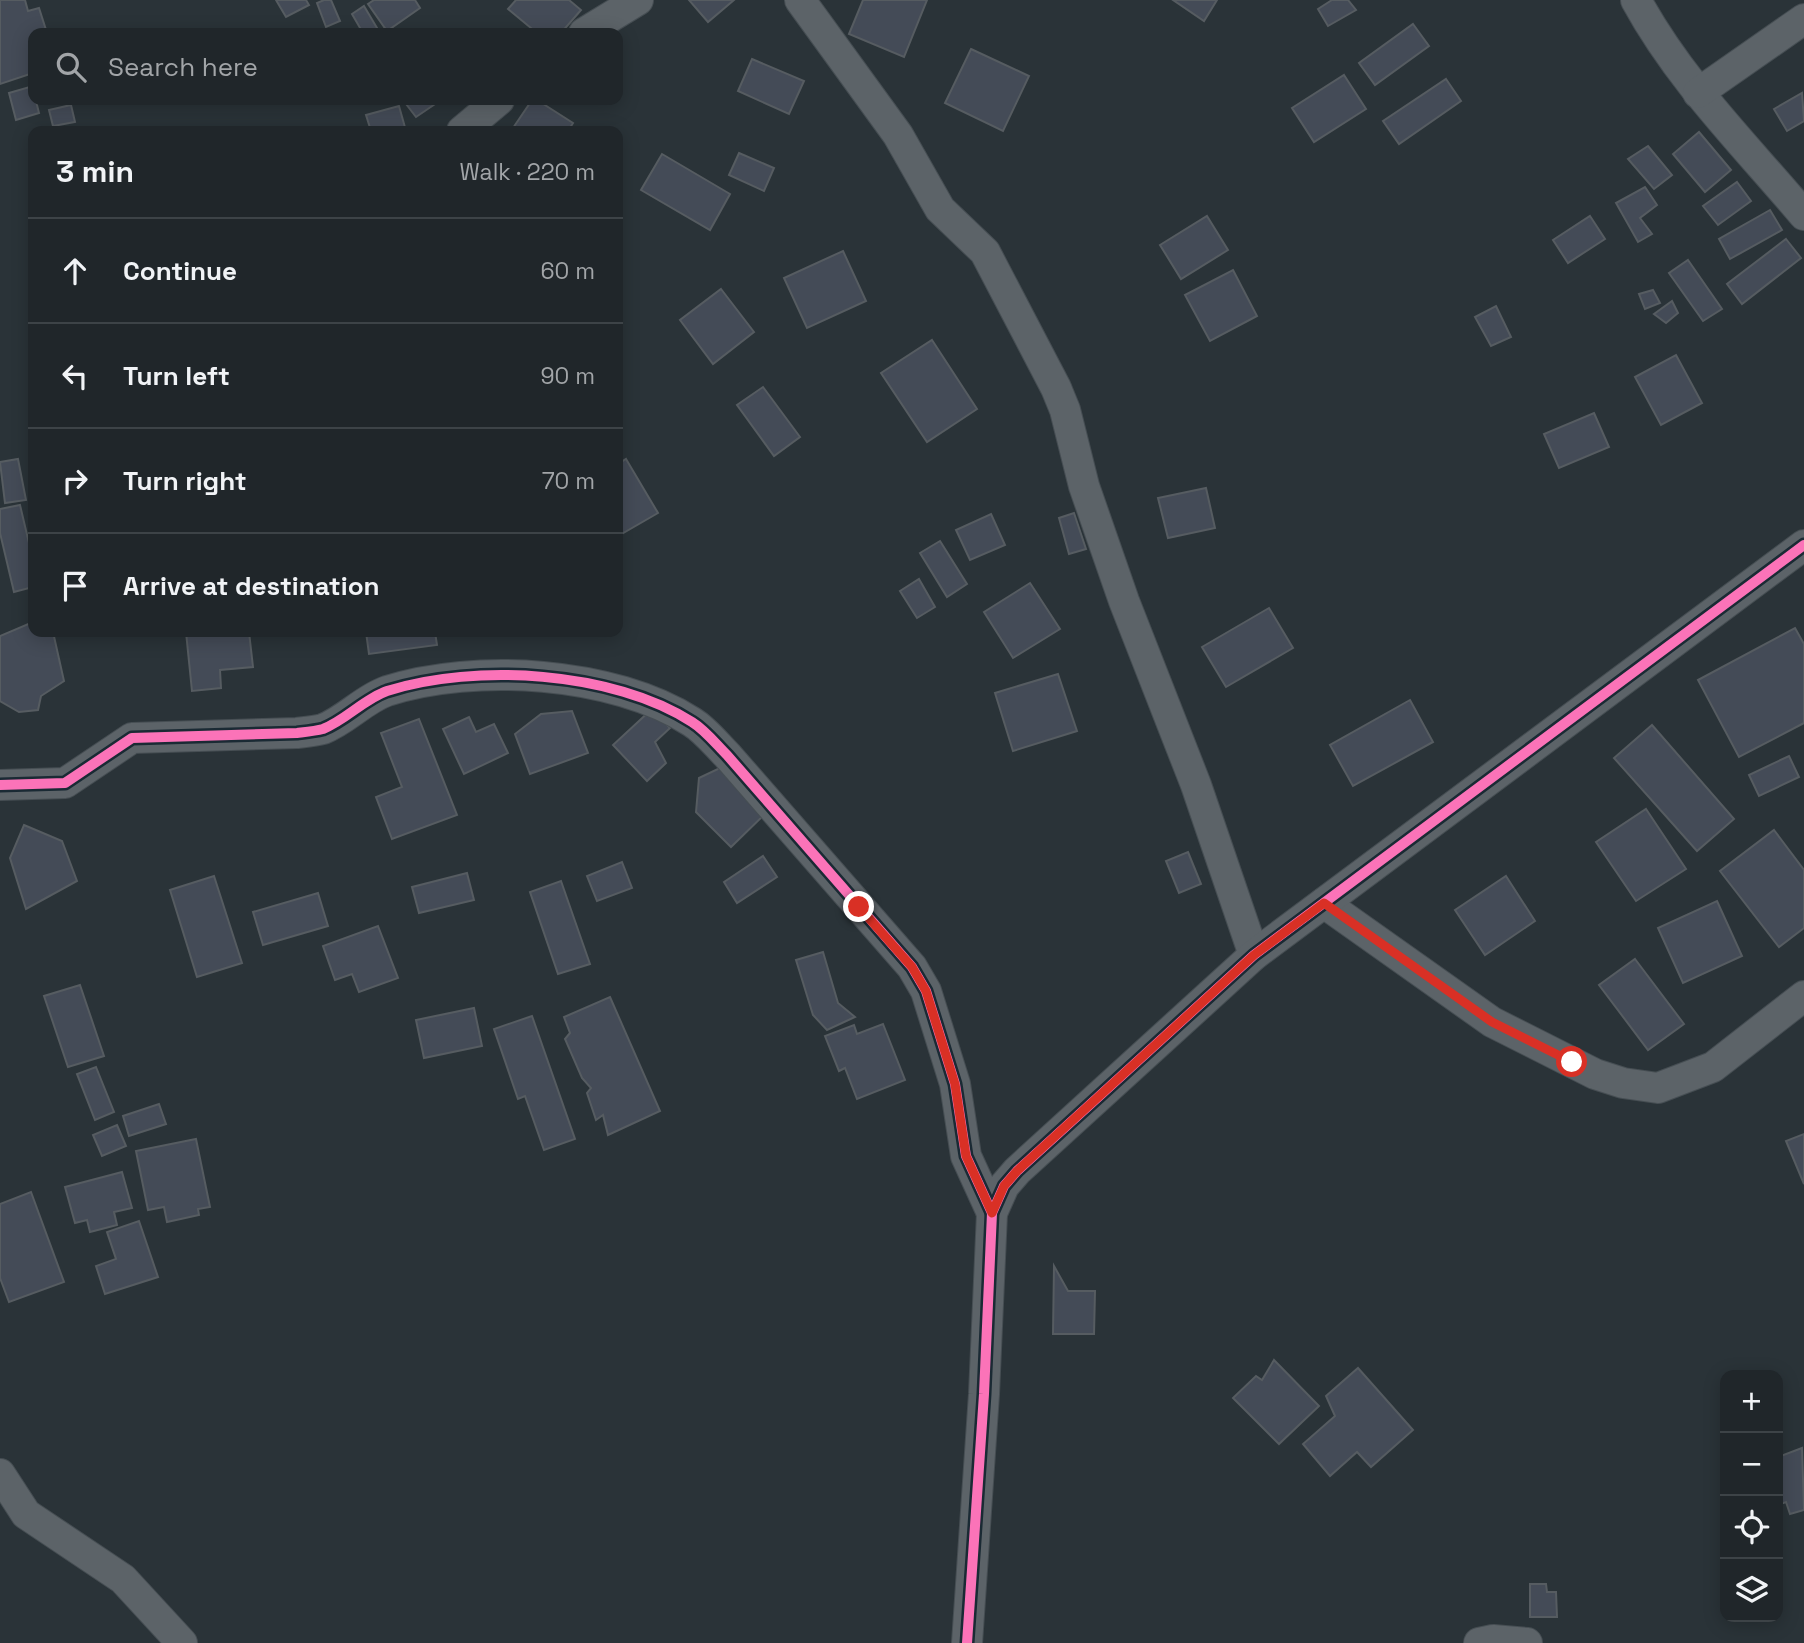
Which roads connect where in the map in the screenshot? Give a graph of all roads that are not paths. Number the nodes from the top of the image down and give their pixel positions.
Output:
1 (638, 0) edge
2 (1636, 0) edge
3 (806, 2) edge
4 (1804, 19) edge
5 (592, 28) edge
6 (1698, 93) junction
7 (493, 105) edge
8 (468, 126) edge
9 (1804, 215) edge
10 (1804, 545) edge
11 (0, 785) edge
12 (1324, 903) junction
13 (1254, 955) junction
14 (1804, 996) edge
15 (992, 1213) junction
16 (0, 1474) edge
17 (182, 1643) edge
18 (967, 1643) edge
19 (1479, 1643) edge
20 (1527, 1643) edge

1 - 5 street
2 - 6 street
3 - 13 street
4 - 6 street
6 - 9 street
7 - 8 street
10 - 12 street
11 - 15 street
12 - 13 street
12 - 14 street
13 - 15 street
15 - 18 street
16 - 17 street
19 - 20 street

